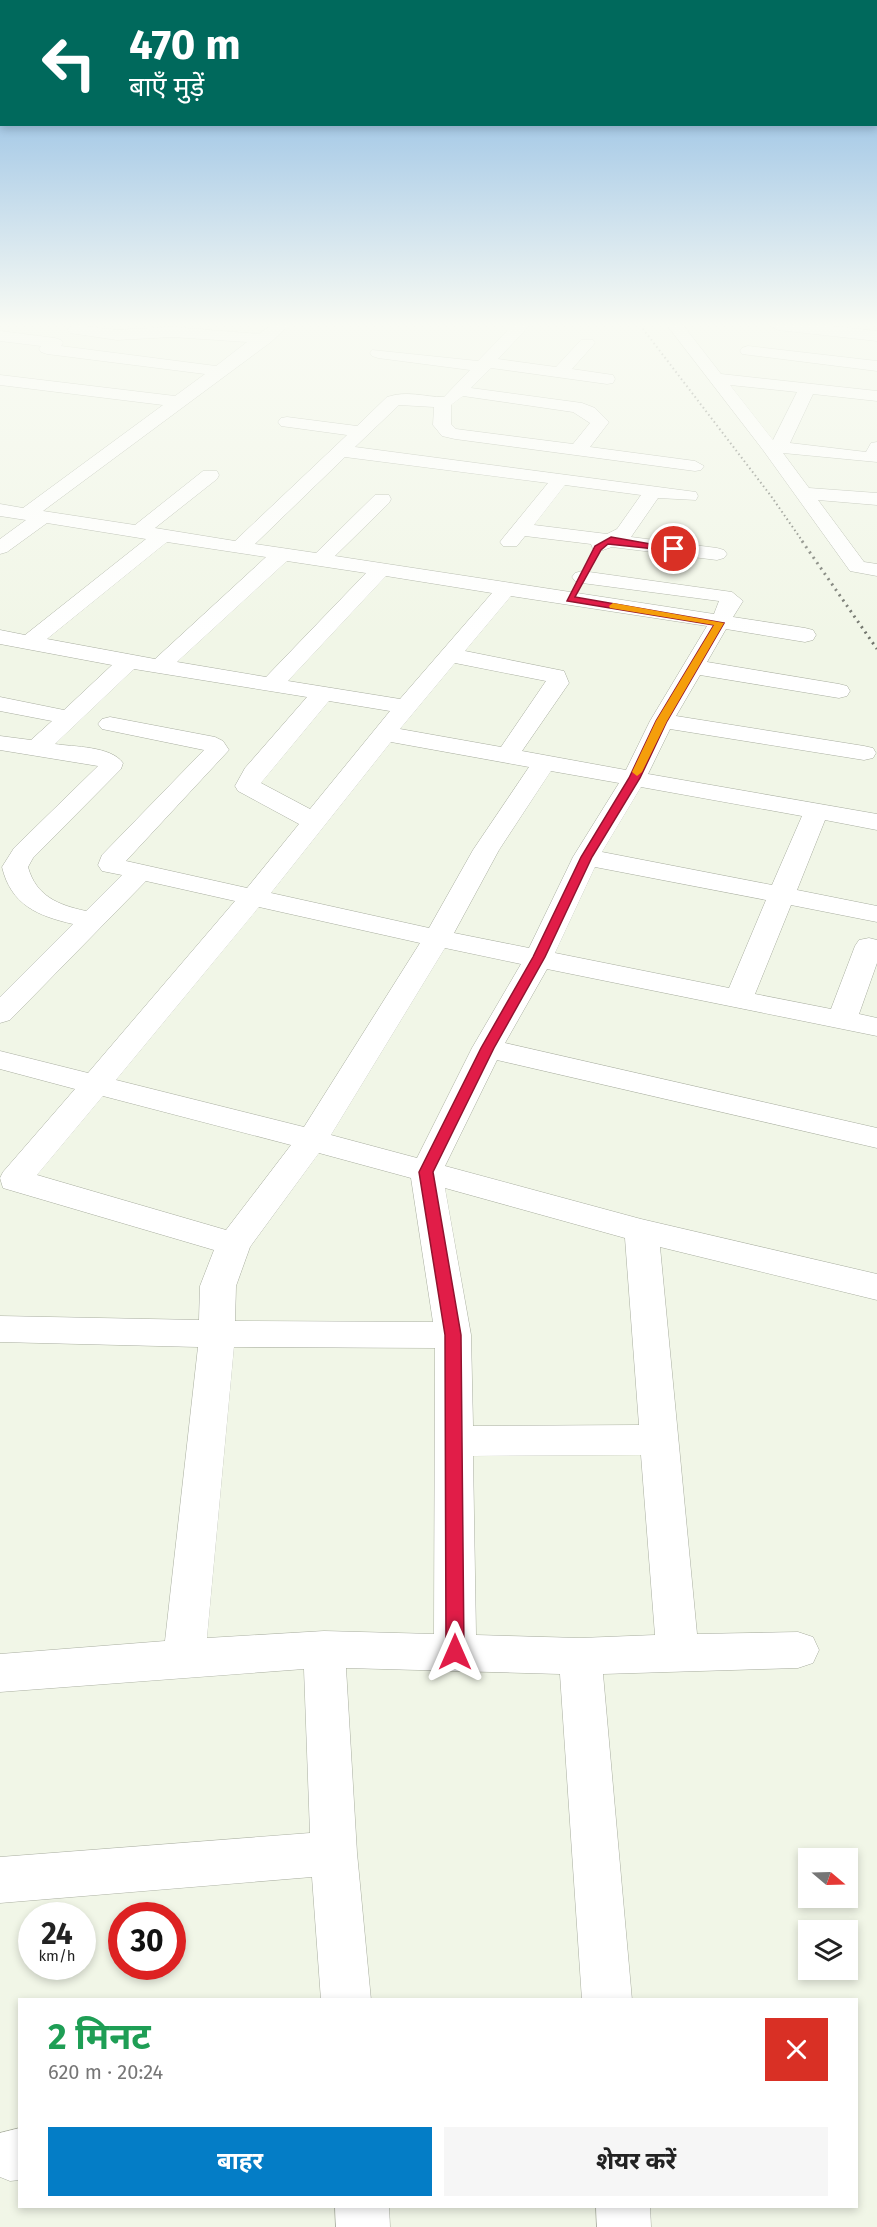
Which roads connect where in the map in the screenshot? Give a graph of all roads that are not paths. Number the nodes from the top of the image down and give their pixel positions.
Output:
1 (141, 429) edge
2 (339, 429) edge
3 (365, 429) edge
4 (445, 429) edge
5 (595, 429) edge
6 (761, 429) edge
7 (784, 429) edge
8 (362, 432) junction
9 (774, 447) junction
10 (578, 450) junction
11 (343, 451) junction
12 (875, 454) edge
13 (695, 466) dead end
14 (210, 476) dead end
15 (560, 480) junction
16 (653, 492) junction
17 (803, 493) junction
18 (689, 496) dead end
19 (382, 499) dead end
20 (877, 499) edge
21 (0, 510) edge
22 (35, 515) junction
23 (520, 529) junction
24 (138, 532) junction
25 (162, 536) junction
26 (611, 540) junction
27 (241, 546) junction
28 (506, 546) dead end
29 (0, 548) edge
30 (717, 554) dead end
31 (282, 555) junction
32 (320, 560) junction
33 (381, 569) junction
34 (877, 570) edge
35 (571, 579) junction
36 (494, 588) junction
37 (720, 623) junction
38 (805, 635) dead end
39 (0, 637) edge
40 (30, 642) junction
41 (450, 655) junction
42 (129, 661) junction
43 (161, 665) junction
44 (694, 667) junction
45 (271, 685) junction
46 (839, 691) dead end
47 (322, 695) junction
48 (0, 704) edge
49 (406, 707) junction
50 (71, 718) junction
51 (662, 721) junction
52 (110, 724) dead end
53 (387, 734) junction
54 (0, 743) edge
55 (36, 749) junction
56 (864, 753) dead end
57 (506, 757) junction
58 (543, 764) junction
59 (634, 778) junction
60 (817, 810) junction
61 (315, 822) junction
62 (877, 822) edge
63 (586, 857) junction
64 (140, 872) junction
65 (254, 896) junction
66 (780, 897) junction
67 (877, 914) edge
68 (93, 921) junction
69 (437, 938) junction
70 (869, 946) dead end
71 (539, 957) junction
72 (739, 999) junction
73 (0, 1014) edge
74 (842, 1020) junction
75 (877, 1027) edge
76 (487, 1048) junction
77 (0, 1060) edge
78 (93, 1085) junction
79 (877, 1138) edge
80 (312, 1140) junction
81 (426, 1172) junction
82 (641, 1231) junction
83 (234, 1244) junction
84 (877, 1287) edge
85 (0, 1329) edge
86 (217, 1334) junction
87 (453, 1335) junction
88 (659, 1440) junction
89 (454, 1441) junction
90 (324, 1650) junction
91 (798, 1650) dead end
92 (455, 1652) junction
93 (678, 1653) junction
94 (580, 1656) junction
95 (184, 1659) junction
96 (0, 1673) edge
97 (334, 1853) junction
98 (0, 1880) edge
99 (346, 1998) edge
100 (607, 1998) edge
101 (362, 2208) edge
102 (623, 2208) edge
103 (363, 2227) edge
104 (624, 2227) edge

1 - 22 street
2 - 8 street
3 - 8 street
4 - 10 street
5 - 10 street
6 - 9 street
7 - 9 street
8 - 11 street
9 - 12 street
9 - 17 street
10 - 13 street
11 - 15 street
11 - 27 street
14 - 24 street
15 - 16 street
15 - 23 street
16 - 18 street
16 - 26 street
17 - 20 street
17 - 34 street
19 - 32 street
21 - 22 street
22 - 24 street
22 - 29 street
23 - 26 street
23 - 28 street
24 - 25 street
25 - 27 street
25 - 40 street
26 - 30 street
26 - 35 street
27 - 31 street
31 - 32 street
31 - 43 street
32 - 33 street
33 - 36 street
33 - 45 street
35 - 36 street
35 - 36 street
35 - 37 street
36 - 41 street
37 - 38 street
37 - 44 street
39 - 40 street
40 - 42 street
41 - 49 street
41 - 57 street
42 - 43 street
42 - 50 street
43 - 45 street
44 - 46 street
44 - 51 street
45 - 47 street
47 - 49 street
47 - 61 street
48 - 50 street
49 - 53 street
50 - 55 street
51 - 56 street
51 - 59 street
52 - 64 street
53 - 57 street
53 - 61 street
54 - 55 street
55 - 68 street
57 - 58 street
58 - 59 street
58 - 69 street
59 - 60 street
59 - 63 street
60 - 62 street
60 - 66 street
61 - 65 street
63 - 66 street
63 - 71 street
64 - 65 street
64 - 68 street
65 - 69 street
65 - 78 street
66 - 67 street
66 - 72 street
68 - 73 street
69 - 71 street
69 - 80 street
70 - 74 street
71 - 72 street
71 - 76 street
72 - 74 street
74 - 75 street
76 - 79 street
76 - 81 street
77 - 78 street
78 - 80 street
78 - 83 street
80 - 81 street
80 - 83 street
81 - 82 street
81 - 87 street
82 - 84 street
82 - 88 street
83 - 86 street
85 - 86 street
86 - 87 street
86 - 95 street
87 - 89 street
88 - 89 street
88 - 93 street
89 - 92 street
90 - 92 street
90 - 95 street
90 - 97 street
91 - 93 street
92 - 94 street
93 - 94 street
94 - 100 street
95 - 96 street
97 - 98 street
97 - 99 street
101 - 103 street
102 - 104 street

